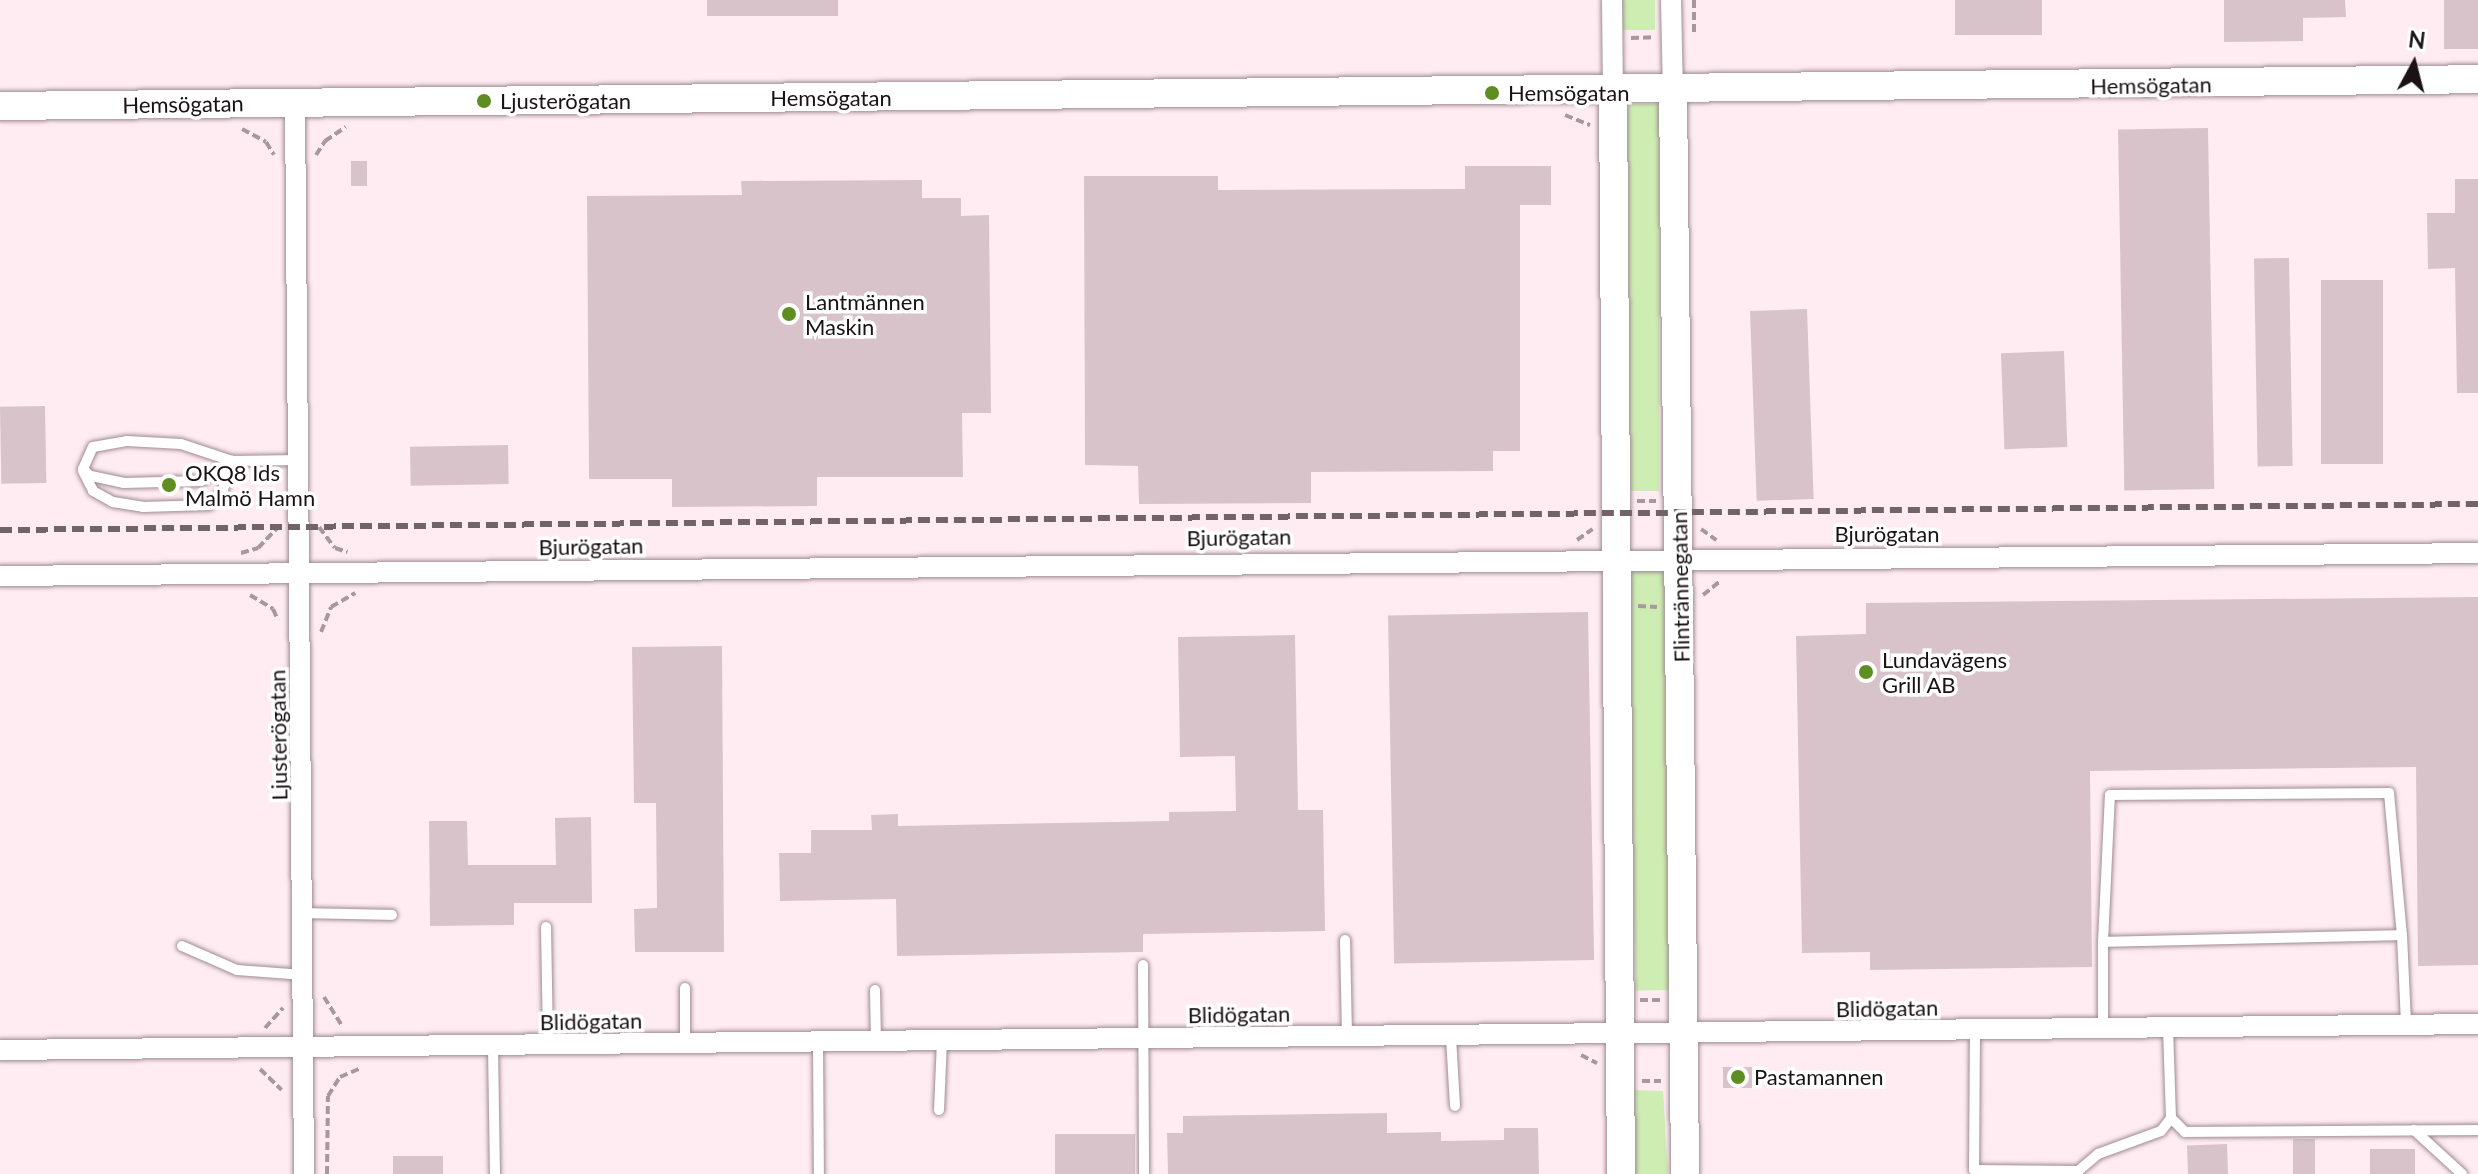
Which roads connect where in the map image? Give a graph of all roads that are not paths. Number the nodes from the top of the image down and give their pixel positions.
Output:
1 (1612, 0) edge
2 (1671, 0) edge
3 (2478, 79) edge
4 (1613, 92) junction
5 (1673, 92) junction
6 (295, 103) junction
7 (0, 106) edge
8 (299, 460) junction
9 (232, 461) junction
10 (83, 469) junction
11 (2478, 553) edge
12 (1619, 557) junction
13 (1680, 557) junction
14 (300, 575) junction
15 (0, 576) edge
16 (304, 913) junction
17 (392, 915) dead end
18 (546, 927) dead end
19 (2402, 935) junction
20 (1345, 940) dead end
21 (2103, 942) junction
22 (182, 946) dead end
23 (1143, 965) dead end
24 (294, 975) junction
25 (685, 988) dead end
26 (875, 990) dead end
27 (2406, 1024) junction
28 (2478, 1024) edge
29 (2168, 1028) junction
30 (2103, 1029) junction
31 (1975, 1031) junction
32 (1621, 1036) junction
33 (1682, 1036) junction
34 (1347, 1037) junction
35 (1451, 1037) junction
36 (1144, 1039) junction
37 (942, 1041) junction
38 (876, 1042) junction
39 (685, 1044) junction
40 (818, 1044) junction
41 (548, 1045) junction
42 (304, 1047) junction
43 (493, 1047) junction
44 (0, 1050) edge
45 (1455, 1106) dead end
46 (939, 1110) dead end
47 (2171, 1118) junction
48 (2412, 1129) junction
49 (2478, 1130) edge
50 (304, 1174) edge
51 (495, 1174) edge
52 (819, 1174) edge
53 (1144, 1174) edge
54 (1621, 1174) edge
55 (1685, 1174) edge
56 (2462, 1174) edge

1 - 4 street
2 - 5 street, Flintrännegatan
3 - 5 street, Hemsögatan
4 - 5 street, Hemsögatan
4 - 6 street, Hemsögatan
4 - 12 street
5 - 13 street, Flintrännegatan
6 - 7 street, Hemsögatan
6 - 8 street, Ljusterögatan
8 - 9 lane
8 - 14 street, Ljusterögatan
9 - 10 lane
9 - 10 lane
9 - 10 lane
11 - 13 street, Bjurögatan
12 - 13 street, Bjurögatan
12 - 14 street, Bjurögatan
12 - 32 street
13 - 33 street, Flintrännegatan
14 - 15 street, Bjurögatan
14 - 16 street, Ljusterögatan
16 - 17 lane
16 - 24 street, Ljusterögatan
18 - 41 lane
19 - 21 lane
19 - 21 lane
19 - 27 lane
20 - 34 lane
21 - 30 lane
22 - 24 lane
23 - 36 lane
24 - 42 street, Ljusterögatan
25 - 39 lane
26 - 38 lane
27 - 28 street, Blidögatan
27 - 29 street, Blidögatan
29 - 30 street, Blidögatan
29 - 47 lane
30 - 31 street, Blidögatan
31 - 33 street, Blidögatan
31 - 47 lane
32 - 33 street, Blidögatan
32 - 35 street, Blidögatan
32 - 54 street
33 - 55 street, Flintrännegatan
34 - 35 street, Blidögatan
34 - 36 street, Blidögatan
35 - 45 lane
36 - 37 street, Blidögatan
36 - 53 lane
37 - 38 street, Blidögatan
37 - 46 lane
38 - 40 street, Blidögatan
39 - 40 street, Blidögatan
39 - 41 street, Blidögatan
40 - 52 lane
41 - 43 street, Blidögatan
42 - 43 street, Blidögatan
42 - 44 street, Blidögatan
42 - 50 street, Ljusterögatan
43 - 51 lane
47 - 48 lane
48 - 49 lane
48 - 56 lane

